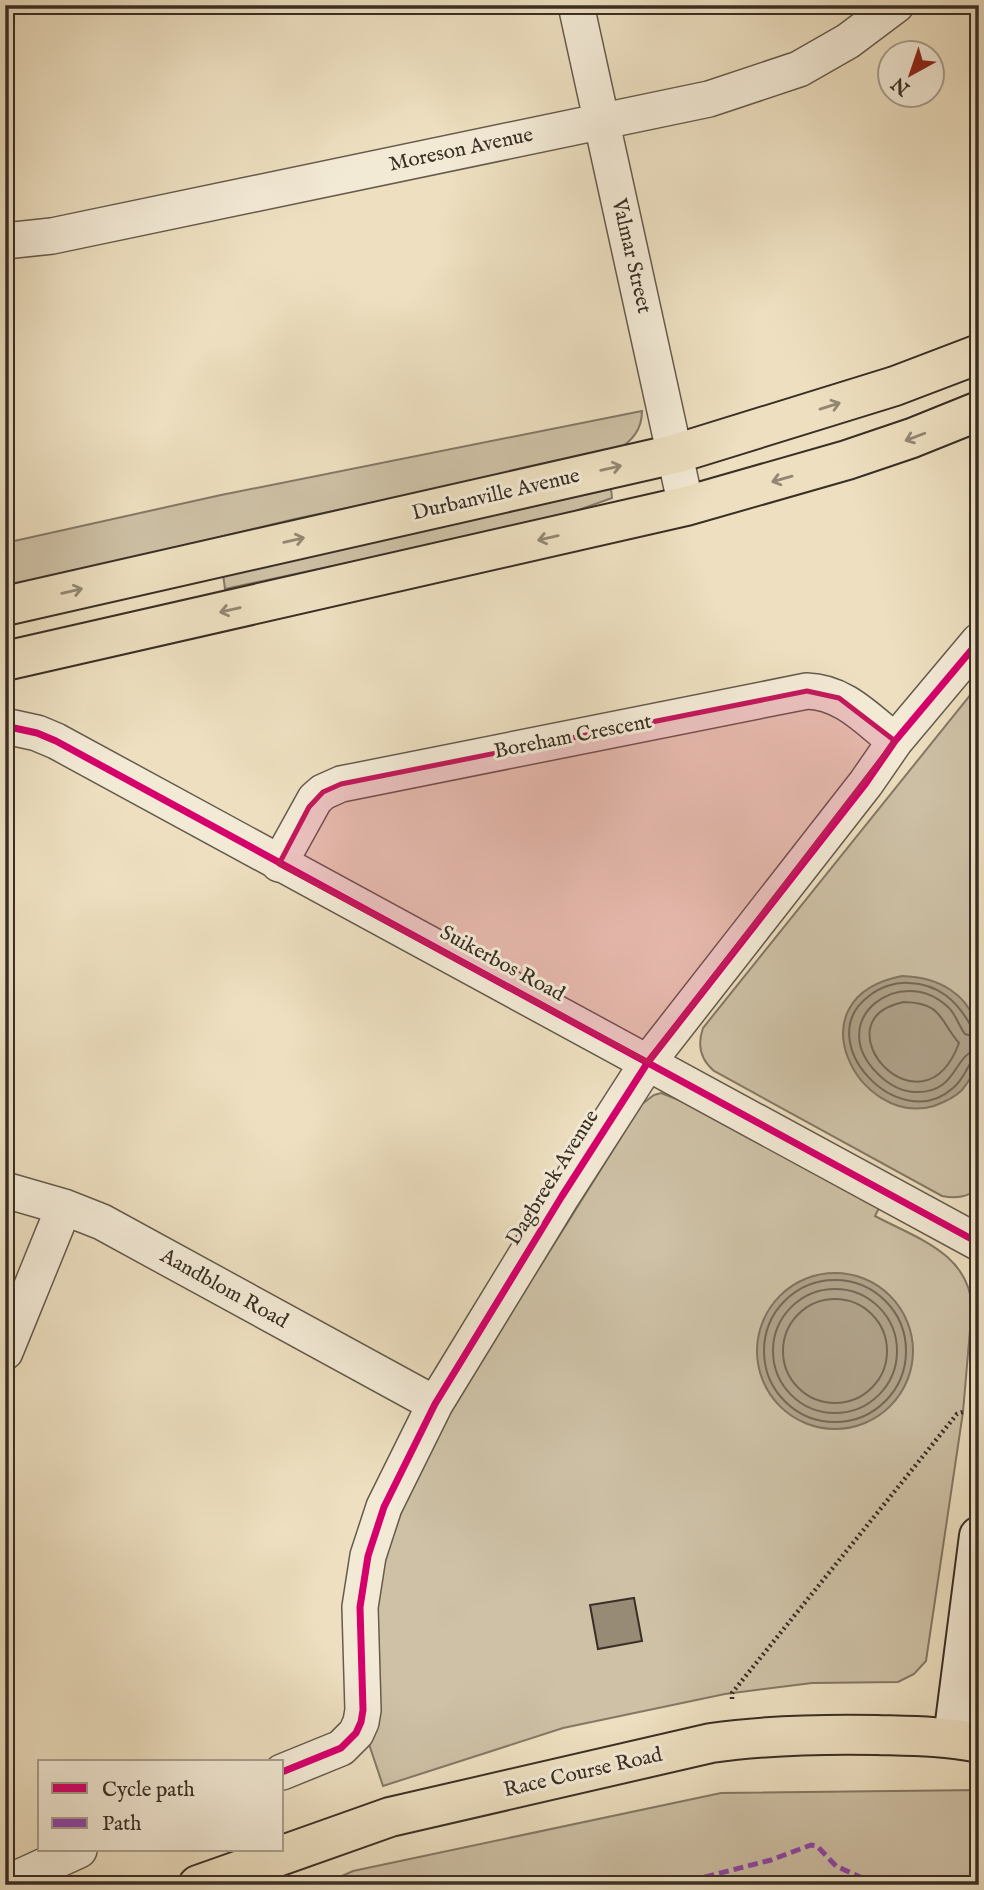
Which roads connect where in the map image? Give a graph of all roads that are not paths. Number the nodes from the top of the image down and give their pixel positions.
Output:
1 (576, 5) edge
2 (896, 5) edge
3 (600, 121) junction
4 (5, 242) edge
5 (979, 354) edge
6 (979, 411) edge
7 (675, 454) junction
8 (686, 506) junction
9 (5, 606) edge
10 (979, 641) edge
11 (5, 661) edge
12 (5, 726) edge
13 (895, 741) junction
14 (279, 864) junction
15 (648, 1062) junction
16 (5, 1190) edge
17 (64, 1207) junction
18 (979, 1243) edge
19 (5, 1352) edge
20 (435, 1404) junction
21 (979, 1536) edge
22 (966, 1740) edge
23 (284, 1771) edge
24 (75, 1852) edge
25 (5, 1884) edge
26 (198, 1885) edge

1 - 3 street, Valmar Street
2 - 3 street, Moreson Avenue
3 - 4 street, Moreson Avenue
3 - 7 street, Valmar Street
7 -> 5 main road, Durbanville Avenue
6 -> 8 main road
7 - 8 street, Valmar Street
9 -> 7 main road, Durbanville Avenue
8 -> 11 main road
10 - 13 street, Dagbreek Avenue
12 - 14 street, Suikerbos Road
13 - 14 street, Boreham Crescent
13 - 15 street, Dagbreek Avenue
14 - 15 street, Suikerbos Road
15 - 18 street, Suikerbos Road
15 - 20 street, Dagbreek Avenue
16 - 17 street, Aandblom Road
17 - 19 street
17 - 20 street, Aandblom Road
20 - 23 street, Dagbreek Avenue
21 - 22 main road
22 - 26 main road, Race Course Road
24 - 25 street

